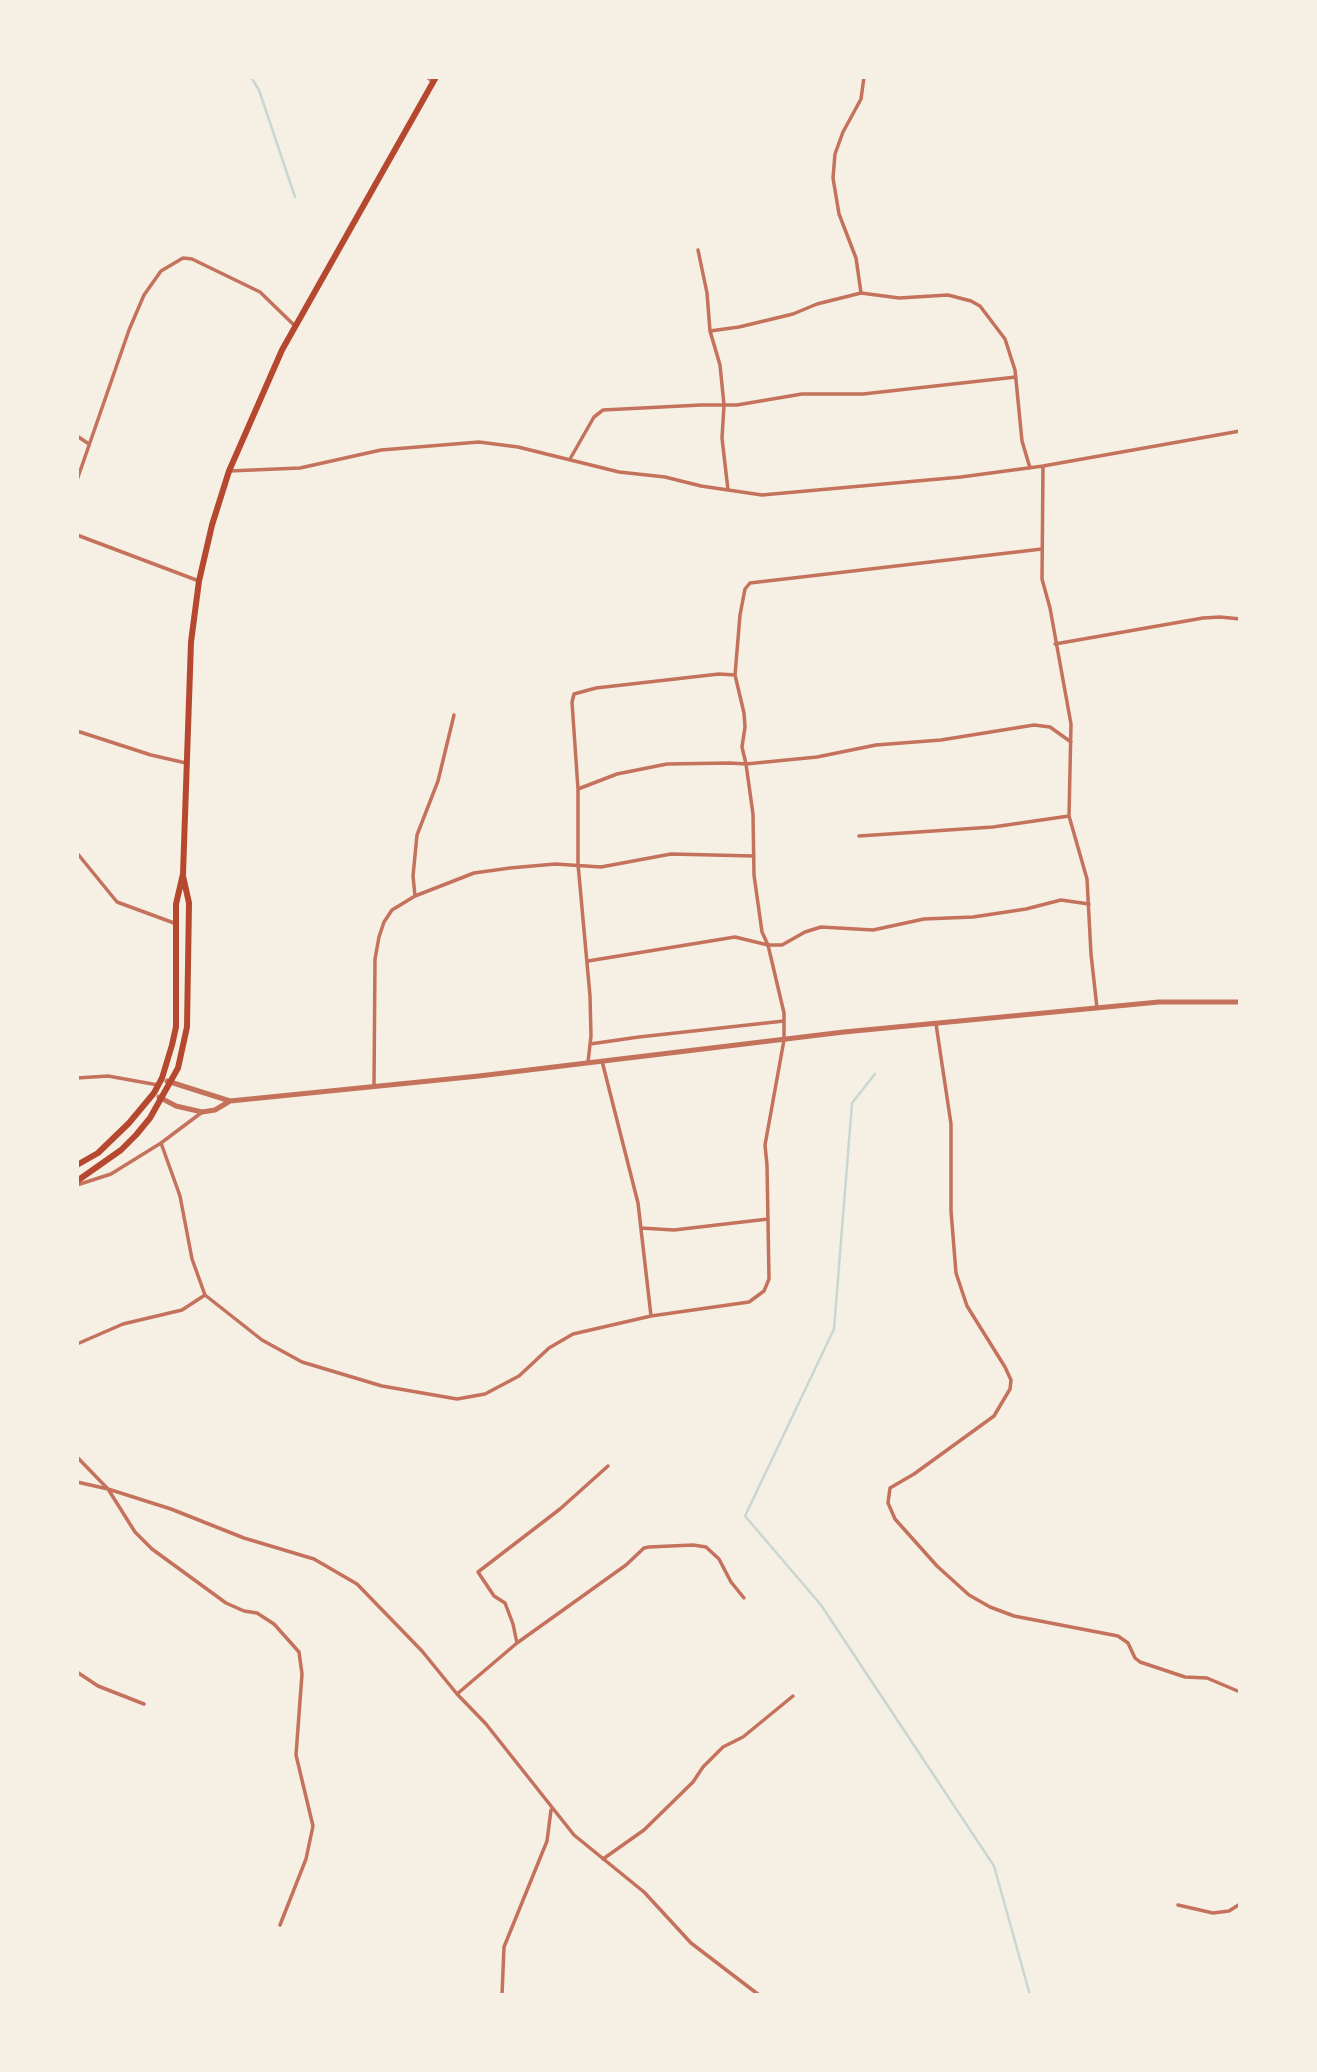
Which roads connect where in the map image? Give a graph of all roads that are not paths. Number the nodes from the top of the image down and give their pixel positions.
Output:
1 (864, 77) edge
2 (432, 79) edge
3 (698, 250) dead end
4 (861, 293) junction
5 (296, 326) junction
6 (710, 331) junction
7 (1016, 377) junction
8 (724, 405) junction
9 (1240, 431) edge
10 (77, 436) edge
11 (89, 444) junction
12 (570, 459) junction
13 (1043, 466) junction
14 (1030, 468) junction
15 (229, 471) junction
16 (77, 480) edge
17 (729, 490) junction
18 (78, 533) edge
19 (1042, 549) junction
20 (199, 581) junction
21 (1240, 619) edge
22 (1055, 643) junction
23 (734, 675) junction
24 (454, 715) dead end
25 (77, 732) edge
26 (1070, 742) junction
27 (186, 763) junction
28 (746, 764) junction
29 (578, 789) junction
30 (1069, 816) junction
31 (859, 836) dead end
32 (77, 853) edge
33 (754, 856) junction
34 (578, 864) junction
35 (183, 874) junction
36 (415, 896) junction
37 (1089, 904) junction
38 (176, 924) junction
39 (768, 945) junction
40 (587, 961) junction
41 (1240, 1002) edge
42 (1097, 1008) junction
43 (784, 1021) junction
44 (936, 1023) junction
45 (784, 1040) junction
46 (590, 1044) junction
47 (602, 1061) junction
48 (588, 1062) junction
49 (77, 1078) edge
50 (162, 1078) junction
51 (170, 1084) junction
52 (158, 1085) junction
53 (374, 1087) junction
54 (154, 1093) junction
55 (162, 1099) junction
56 (230, 1101) junction
57 (202, 1112) junction
58 (162, 1143) junction
59 (77, 1165) edge
60 (77, 1183) edge
61 (768, 1219) junction
62 (640, 1228) junction
63 (205, 1295) junction
64 (651, 1316) junction
65 (77, 1344) edge
66 (77, 1457) edge
67 (608, 1466) dead end
68 (77, 1482) edge
69 (108, 1489) junction
70 (744, 1598) dead end
71 (517, 1643) junction
72 (77, 1672) edge
73 (1240, 1692) edge
74 (457, 1695) junction
75 (793, 1696) dead end
76 (144, 1704) dead end
77 (551, 1808) junction
78 (603, 1859) junction
79 (1240, 1904) edge
80 (1178, 1905) dead end
81 (279, 1925) dead end
82 (502, 1995) edge
83 (759, 1995) edge

1 - 4 street
2 - 5 main road
3 - 6 street
4 - 6 street
4 - 7 street
5 - 11 street
5 - 15 main road
6 - 8 street
7 - 8 street
7 - 14 street
8 - 12 street
8 - 17 street
9 - 13 street
10 - 11 street
11 - 16 street
12 - 15 street
12 - 17 street
13 - 14 street
13 - 19 street
14 - 17 street
15 - 20 main road
18 - 20 street
19 - 22 street
19 - 23 street
20 - 27 main road
21 - 22 street
22 - 26 street
23 - 28 street
23 - 29 street
24 - 36 street
25 - 27 street
26 - 28 street
26 - 30 street
27 - 35 main road
28 - 29 street
28 - 33 street
29 - 34 street
30 - 31 street
30 - 37 street
32 - 38 street
33 - 34 street
33 - 39 street
34 - 36 street
34 - 40 street
35 - 38 main road
35 - 51 main road
36 - 53 street
37 - 39 street
37 - 42 street
38 - 50 main road
39 - 40 street
39 - 43 street
40 - 46 street
41 - 42 street
42 - 44 street
43 - 45 street
43 - 46 street
44 - 45 street
44 - 73 street
45 - 47 street
45 - 61 street
46 - 48 street
47 - 48 street
47 - 62 street
48 - 53 street
49 - 52 street
50 - 51 street
50 - 52 main road
51 - 55 main road
51 - 56 street
52 - 54 main road
53 - 56 street
54 - 55 street
54 - 59 main road
55 - 57 street
55 - 60 main road
56 - 57 street
57 - 58 street
58 - 60 street
58 - 63 street
61 - 62 street
61 - 64 street
62 - 64 street
63 - 64 street
63 - 65 street
66 - 69 street
67 - 71 street
68 - 69 street
69 - 74 street
69 - 81 street
70 - 71 street
71 - 74 street
72 - 76 street
74 - 77 street
75 - 78 street
77 - 78 street
77 - 82 street
78 - 83 street
79 - 80 street

